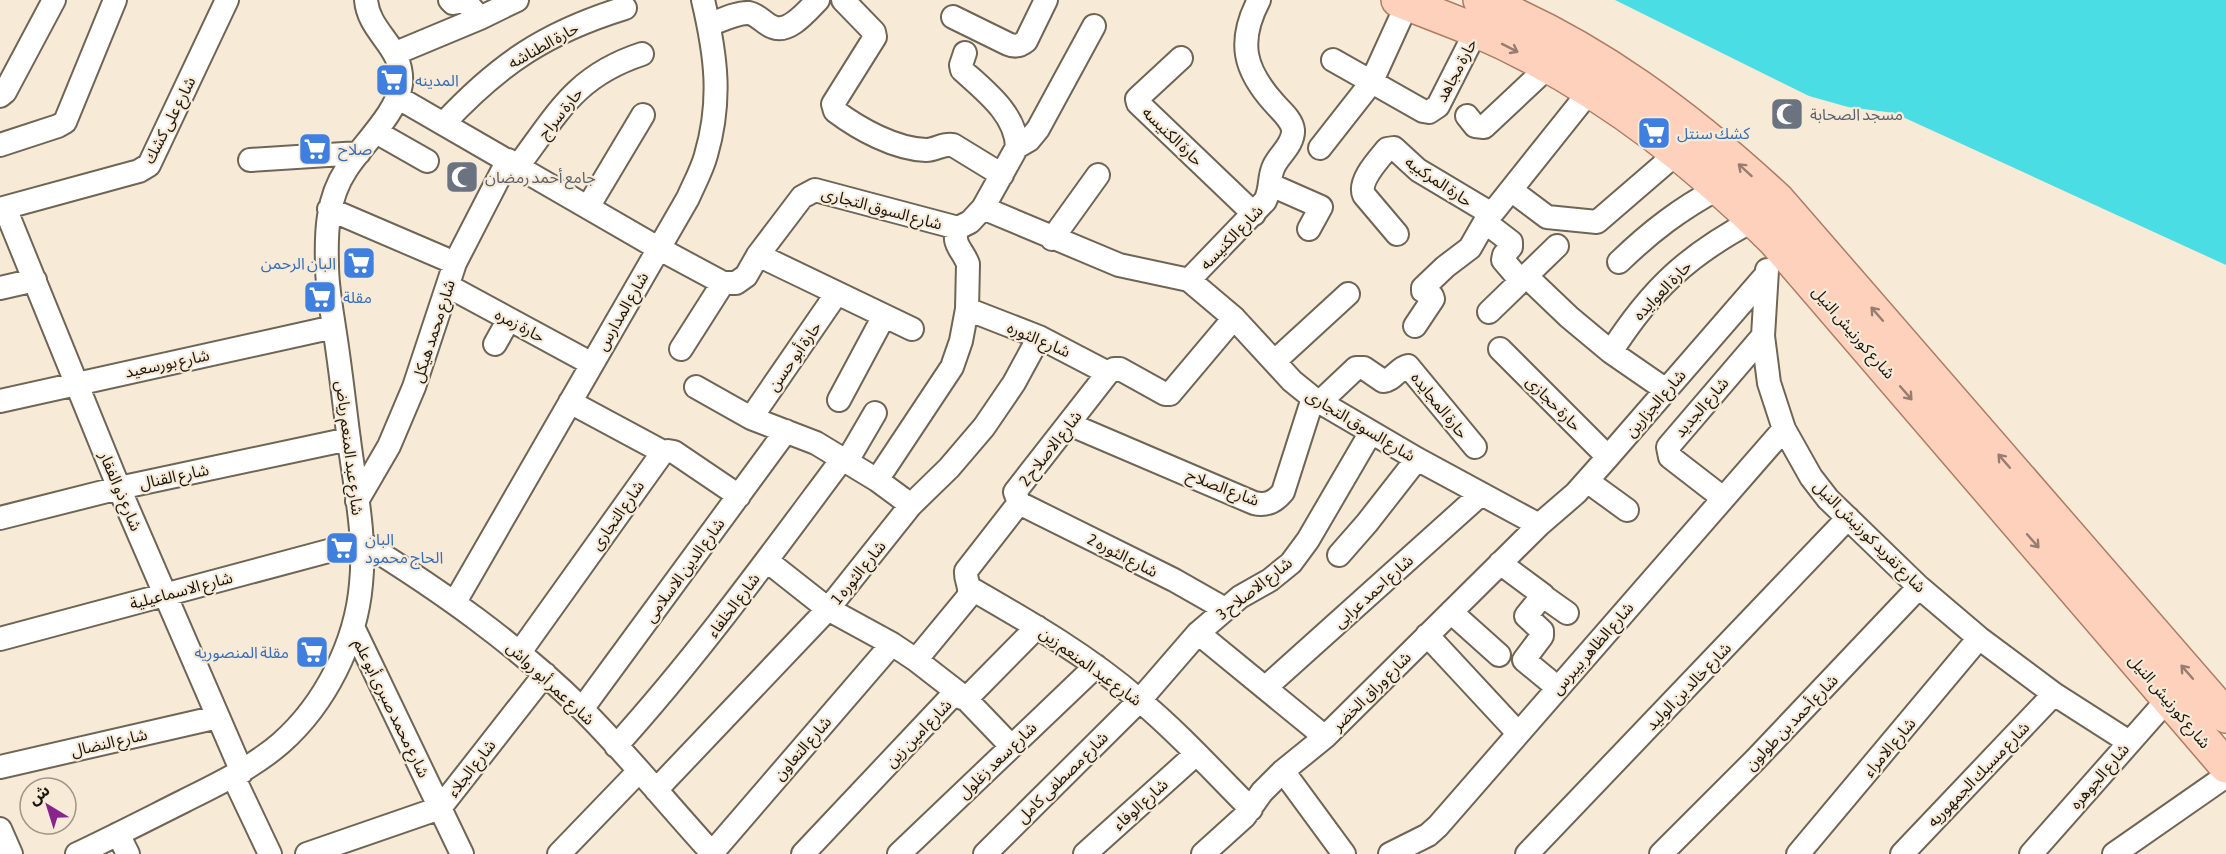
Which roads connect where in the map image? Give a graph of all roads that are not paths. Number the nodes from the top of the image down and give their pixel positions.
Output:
1 (54, 0) edge
2 (115, 0) edge
3 (227, 0) edge
4 (450, 0) edge
5 (517, 0) edge
6 (703, 0) edge
7 (818, 0) edge
8 (843, 0) edge
9 (1045, 0) edge
10 (1259, 0) edge
11 (1403, 2) edge
12 (360, 3) edge
13 (625, 8) dead end
14 (1478, 15) edge
15 (953, 17) dead end
16 (480, 18) junction
17 (709, 25) junction
18 (1094, 27) dead end
19 (965, 52) dead end
20 (396, 53) junction
21 (642, 54) dead end
22 (1181, 58) dead end
23 (1332, 60) dead end
24 (1548, 67) junction
25 (1371, 83) junction
26 (1589, 92) junction
27 (0, 96) edge
28 (397, 97) junction
29 (643, 115) dead end
30 (1467, 116) dead end
31 (444, 123) junction
32 (376, 132) junction
33 (0, 145) edge
34 (1017, 147) junction
35 (1320, 148) dead end
36 (359, 153) junction
37 (1677, 153) junction
38 (250, 160) dead end
39 (427, 161) dead end
40 (513, 163) junction
41 (1002, 175) junction
42 (1098, 175) dead end
43 (1272, 185) junction
44 (1719, 188) junction
45 (1511, 190) junction
46 (588, 207) junction
47 (3, 208) edge
48 (983, 208) junction
49 (329, 209) junction
50 (1254, 214) junction
51 (1487, 218) junction
52 (958, 228) junction
53 (1309, 229) dead end
54 (1764, 230) junction
55 (1397, 234) dead end
56 (1052, 239) junction
57 (1557, 246) dead end
58 (658, 248) junction
59 (758, 255) junction
60 (1619, 262) dead end
61 (455, 263) junction
62 (1766, 275) junction
63 (1524, 279) junction
64 (35, 280) junction
65 (1189, 280) junction
66 (723, 284) junction
67 (448, 286) junction
68 (0, 288) edge
69 (837, 293) junction
70 (1348, 294) dead end
71 (967, 309) junction
72 (1490, 312) dead end
73 (884, 316) junction
74 (1234, 318) junction
75 (508, 319) junction
76 (1415, 326) dead end
77 (334, 327) junction
78 (912, 329) dead end
79 (1763, 336) junction
80 (1040, 337) junction
81 (495, 344) dead end
82 (681, 349) dead end
83 (1500, 349) dead end
84 (1611, 352) junction
85 (1275, 361) junction
86 (592, 364) junction
87 (1108, 373) junction
88 (76, 383) junction
89 (696, 387) dead end
90 (1666, 390) junction
91 (839, 400) dead end
92 (1317, 400) junction
93 (0, 401) edge
94 (570, 402) junction
95 (875, 413) dead end
96 (751, 418) junction
97 (1069, 424) junction
98 (1784, 429) junction
99 (786, 431) junction
100 (1371, 432) junction
101 (349, 440) junction
102 (1475, 447) dead end
103 (663, 452) junction
104 (1608, 457) junction
105 (1417, 459) junction
106 (845, 460) junction
107 (877, 480) junction
108 (1587, 481) junction
109 (119, 488) junction
110 (1481, 494) junction
111 (739, 495) junction
112 (1723, 498) junction
113 (357, 501) junction
114 (1019, 503) junction
115 (911, 506) junction
116 (1627, 510) dead end
117 (0, 518) edge
118 (1848, 518) junction
119 (1539, 525) junction
120 (362, 542) junction
121 (1339, 555) dead end
122 (766, 561) junction
123 (1500, 564) junction
124 (1918, 587) junction
125 (970, 588) junction
126 (164, 595) junction
127 (1543, 596) junction
128 (455, 602) junction
129 (828, 609) junction
130 (1225, 609) junction
131 (1451, 612) junction
132 (1567, 613) dead end
133 (353, 627) junction
134 (1038, 627) junction
135 (1198, 633) junction
136 (1428, 635) junction
137 (1978, 638) junction
138 (0, 639) edge
139 (892, 644) junction
140 (520, 652) junction
141 (1499, 655) dead end
142 (916, 660) junction
143 (1096, 666) junction
144 (545, 674) junction
145 (1265, 688) junction
146 (1558, 688) junction
147 (2054, 694) junction
148 (965, 698) junction
149 (2168, 699) junction
150 (1140, 700) junction
151 (582, 710) junction
152 (2226, 716) edge
153 (218, 717) junction
154 (1518, 734) junction
155 (1325, 737) junction
156 (2129, 742) junction
157 (616, 746) junction
158 (1011, 746) junction
159 (1196, 754) junction
160 (2226, 766) edge
161 (0, 767) edge
162 (639, 771) junction
163 (1283, 771) junction
164 (238, 774) junction
165 (2226, 776) edge
166 (656, 790) junction
167 (440, 808) junction
168 (1251, 809) junction
169 (0, 829) edge
170 (118, 834) junction
171 (708, 852) edge
172 (11, 854) edge
173 (77, 854) edge
174 (129, 854) edge
175 (270, 854) edge
176 (307, 854) edge
177 (462, 854) edge
178 (559, 854) edge
179 (804, 854) edge
180 (899, 854) edge
181 (985, 854) edge
182 (1085, 854) edge
183 (1203, 854) edge
184 (1344, 854) edge
185 (1390, 854) edge
186 (1527, 854) edge
187 (1661, 854) edge
188 (1798, 854) edge
189 (1902, 854) edge
190 (2031, 854) edge
191 (2114, 854) edge

1 - 27 street
2 - 33 street
3 - 47 street, شارع على كشك
4 - 16 street
5 - 16 street
6 - 17 street, شارع المدارس
7 - 17 street
8 - 41 street
9 - 15 street
10 - 43 street, شارع الكنيسه
11 - 14 main road, شارع كورنيش النيل
11 - 25 street
12 - 20 street, شارع عبد المنعم رياض
13 - 31 street, حارة الطناشه
14 -> 24 main road, شارع كورنيش النيل
14 - 25 street, حارة مجاهد
152 -> 14 main road, شارع كورنيش النيل
16 - 20 street
17 - 58 street, شارع المدارس
18 - 34 street
19 - 34 street
20 - 28 street, شارع عبد المنعم رياض
21 - 40 street, حارة سراج
22 - 50 street, حارة الكنيسه
23 - 25 street
24 - 26 main road, شارع كورنيش النيل
24 - 30 street
25 - 35 street
26 - 37 main road, شارع كورنيش النيل
26 - 45 street, حارة المركبيه
28 - 31 street
28 - 32 street, شارع عبد المنعم رياض
29 - 46 street
31 - 40 street
32 - 36 street, شارع عبد المنعم رياض
32 - 39 street
34 - 41 street
36 - 38 street
36 - 49 street, شارع عبد المنعم رياض
37 - 44 main road, شارع كورنيش النيل
37 - 45 street
40 - 46 street
40 - 61 street, شارع محمد هيكل
41 - 48 street
42 - 56 street
43 - 50 street, شارع الكنيسه
43 - 53 street
44 - 54 main road, شارع كورنيش النيل
44 - 60 street
45 - 51 street, حارة المركبيه
46 - 58 street
47 - 64 street, شارع ذو الفقار
48 - 52 street, شارع السوق التجارى
48 - 56 street, شارع السوق التجارى
49 - 61 street
49 - 77 street, شارع عبد المنعم رياض
50 - 65 street, شارع الكنيسه
51 - 55 street, حارة المركبيه
51 - 63 street
51 - 76 street, حارة المركبيه
52 - 59 street, شارع السوق التجارى
52 - 71 street
54 - 62 street, شارع تفريد كورنيش النيل
54 - 84 street, حارة العوايده
54 -> 149 main road, شارع كورنيش النيل
56 - 65 street, شارع السوق التجارى
57 - 63 street
58 - 66 street
58 - 86 street, شارع المدارس
59 - 66 street, شارع السوق التجارى
59 - 69 street
61 - 67 street, شارع محمد هيكل
62 - 79 street, شارع تفريد كورنيش النيل
62 - 90 street, شارع الجزارين
63 - 72 street
63 - 84 street
64 - 68 street
64 - 88 street, شارع ذو الفقار
65 - 74 street, شارع السوق التجارى
66 - 82 street
67 - 75 street, حارة زمره
67 - 113 street, شارع محمد هيكل
69 - 73 street
69 - 96 street, حارة أبو حسن
70 - 85 street
71 - 80 street, شارع الثوره
71 - 107 street
73 - 78 street
73 - 91 street
74 - 85 street, شارع السوق التجارى
74 - 87 street
75 - 81 street
75 - 86 street, حارة زمره
77 - 88 street, شارع بورسعيد
77 - 101 street, شارع عبد المنعم رياض
79 - 98 street, شارع تفريد كورنيش النيل
79 - 112 street, شارع الجديد
80 - 87 street, شارع الثوره
80 - 115 street, شارع الثوره 1
83 - 104 street, حارة حجازى
84 - 90 street
85 - 92 street, شارع السوق التجارى
86 - 94 street, شارع المدارس
87 - 97 street, شارع الاصلاح 2
88 - 93 street, شارع بورسعيد
88 - 109 street, شارع ذو الفقار
89 - 96 street
90 - 104 street, شارع الجزارين
92 - 97 street, شارع الصلاح
92 - 100 street, شارع السوق التجارى
92 - 102 street, حارة المجايده
94 - 103 street
94 - 128 street, شارع المدارس
95 - 106 street, شارع الخلفاء
96 - 99 street
97 - 114 street, شارع الاصلاح 2
98 - 112 street, شارع الظاهر بيبرس
98 - 118 street, شارع تفريد كورنيش النيل
99 - 106 street
99 - 111 street, شارع الدين الاسلامى
100 - 105 street, شارع السوق التجارى
100 - 130 street, شارع الاصلاح 3
101 - 109 street, شارع القنال
101 - 113 street, شارع عبد المنعم رياض
103 - 111 street
103 - 140 street, شارع التجارى
104 - 108 street, شارع الجزارين
105 - 110 street, شارع السوق التجارى
105 - 121 street
106 - 107 street
106 - 122 street, شارع الخلفاء
107 - 115 street
108 - 116 street
108 - 119 street, شارع الجزارين
109 - 117 street, شارع القنال
109 - 126 street, شارع ذو الفقار
110 - 119 street, شارع السوق التجارى
110 - 145 street, شارع احمد عرابى
111 - 151 street, شارع الدين الاسلامى
112 - 146 street, شارع الظاهر بيبرس
113 - 120 street, شارع عبد المنعم رياض
114 - 125 street, شارع الاصلاح 2
114 - 130 street, شارع الثوره 2
115 - 129 street, شارع الثوره 1
118 - 124 street, شارع تفريد كورنيش النيل
118 - 186 street, شارع خالد بن الوليد
119 - 123 street, شارع وراق الخضر
120 - 126 street, شارع الاسماعيلية
120 - 128 street, شارع عمر أبو رواش
120 - 133 street, شارع عبد المنعم رياض
122 - 129 street
122 - 157 street, شارع الخلفاء
123 - 127 street
123 - 131 street, شارع وراق الخضر
124 - 137 street, شارع تفريد كورنيش النيل
124 - 187 street, شارع أحمد بن طولون
125 - 134 street, شارع عبد المنعم زين
125 - 142 street, شارع الاصلاح 2
126 - 138 street, شارع الاسماعيلية
126 - 153 street, شارع ذو الفقار
127 - 132 street
127 - 146 street
128 - 140 street, شارع عمر أبو رواش
129 - 139 street
129 - 166 street, شارع الثوره 1
130 - 135 street, شارع الاصلاح 3
131 - 136 street, شارع وراق الخضر
131 - 141 street
133 - 164 street, شارع عبد المنعم رياض
133 - 167 street, شارع محمد صبرى أبو علم
134 - 143 street, شارع عبد المنعم زين
134 - 148 street, شارع امين زين
135 - 145 street
135 - 150 street, شارع الاصلاح 3
136 - 154 street
136 - 155 street, شارع وراق الخضر
137 - 147 street, شارع تفريد كورنيش النيل
137 - 188 street, شارع الامراء
139 - 142 street
139 - 171 street, شارع التعاون
140 - 144 street, شارع عمر أبو رواش
142 - 148 street
143 - 150 street, شارع عبد المنعم زين
143 - 158 street, شارع سعد زغلول
144 - 151 street, شارع عمر أبو رواش
144 - 167 street, شارع الجلاء
145 - 155 street
146 - 154 street, شارع الظاهر بيبرس
147 - 156 street, شارع تفريد كورنيش النيل
147 - 189 street, شارع مسبك الجمهوريه
148 - 158 street
148 - 179 street, شارع امين زين
149 - 156 street, شارع الجوهره
149 - 160 main road, شارع كورنيش النيل
150 - 159 street, شارع عبد المنعم زين
150 - 181 street, شارع مصطفى كامل
151 - 157 street, شارع عمر أبو رواش
153 - 161 street, شارع النضال
153 - 164 street, شارع ذو الفقار
154 - 185 street, شارع الظاهر بيبرس
155 - 163 street, شارع وراق الخضر
156 - 190 street, شارع الجوهره
157 - 162 street, شارع عمر أبو رواش
158 - 180 street, شارع سعد زغلول
159 - 168 street, شارع عبد المنعم زين
159 - 182 street, شارع الوفاء
162 - 166 street, شارع عمر أبو رواش
162 - 178 street
163 - 168 street, شارع وراق الخضر
163 - 184 street
164 - 170 street, شارع عبد المنعم رياض
164 - 175 street, شارع ذو الفقار
165 - 191 street
166 - 171 street, شارع عمر أبو رواش
167 - 176 street, شارع الجلاء
167 - 177 street, شارع محمد صبرى أبو علم
168 - 183 street, شارع وراق الخضر
169 - 172 street
170 - 173 street, شارع عبد المنعم رياض
170 - 174 street

